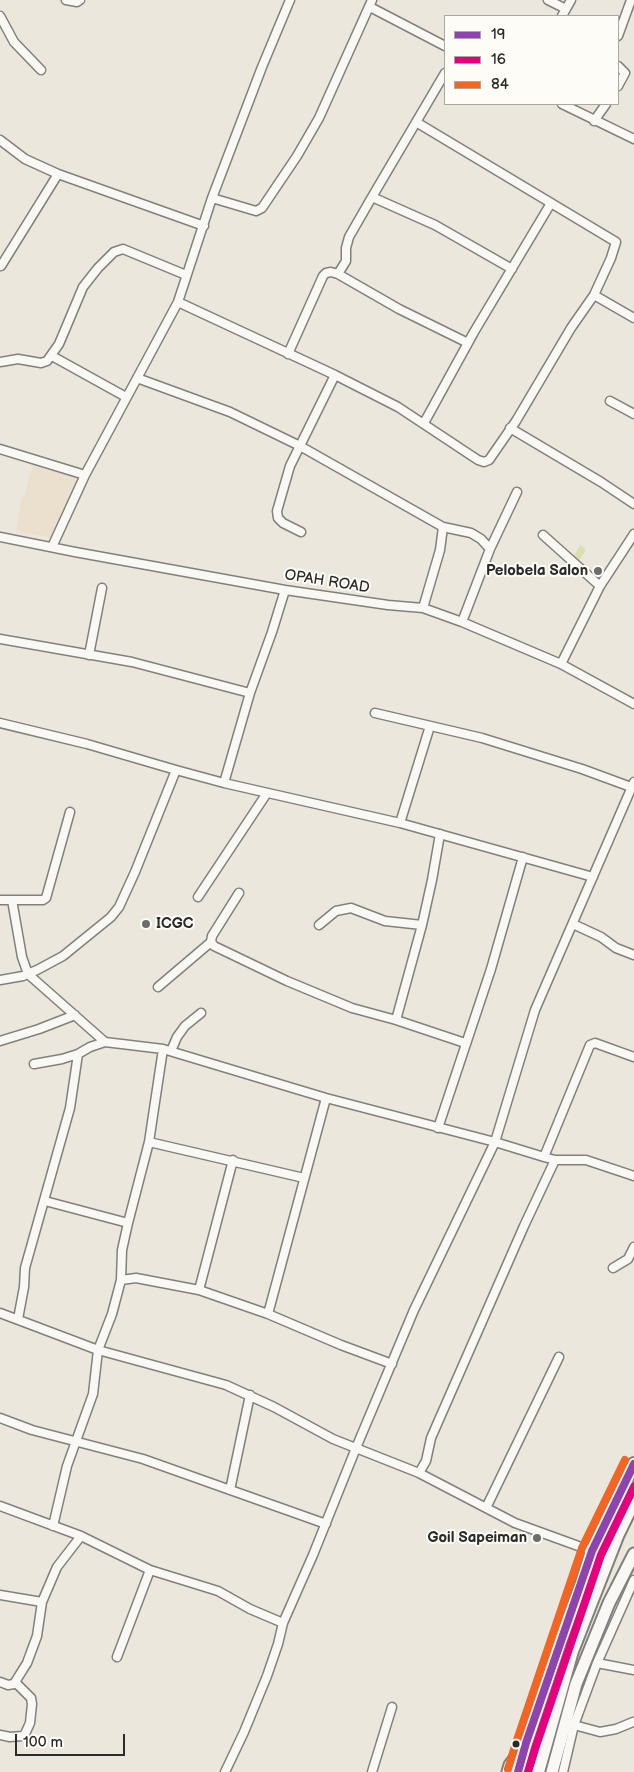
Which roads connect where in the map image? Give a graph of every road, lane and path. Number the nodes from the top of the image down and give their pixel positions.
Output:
1 (66, 0) edge
2 (80, 0) edge
3 (290, 0) edge
4 (548, 0) edge
5 (571, 0) edge
6 (631, 0) edge
7 (371, 3) edge
8 (564, 13) edge
9 (0, 16) edge
10 (619, 33) edge
11 (444, 45) edge
12 (619, 67) edge
13 (41, 70) dead end
14 (444, 75) edge
15 (619, 84) edge
16 (564, 105) edge
17 (605, 105) edge
18 (594, 121) junction
19 (416, 122) junction
20 (634, 139) edge
21 (0, 140) edge
22 (58, 174) junction
23 (372, 197) junction
24 (212, 198) junction
25 (550, 202) junction
26 (204, 226) junction
27 (1, 266) dead end
28 (512, 269) junction
29 (338, 274) junction
30 (186, 275) junction
31 (594, 295) junction
32 (178, 302) junction
33 (634, 318) edge
34 (468, 343) junction
35 (288, 354) junction
36 (52, 356) junction
37 (0, 362) edge
38 (335, 375) junction
39 (136, 378) junction
40 (126, 397) junction
41 (610, 401) dead end
42 (634, 414) edge
43 (424, 423) junction
44 (510, 428) junction
45 (300, 446) junction
46 (0, 449) edge
47 (85, 475) junction
48 (517, 492) dead end
49 (634, 504) edge
50 (443, 527) junction
51 (301, 532) dead end
52 (634, 534) edge
53 (543, 535) dead end
54 (0, 537) edge
55 (52, 547) junction
56 (490, 549) junction
57 (600, 586) junction
58 (102, 588) dead end
59 (285, 590) junction
60 (423, 608) junction
61 (462, 622) junction
62 (0, 639) edge
63 (89, 655) junction
64 (561, 664) junction
65 (250, 693) junction
66 (634, 704) edge
67 (374, 713) dead end
68 (0, 723) edge
69 (430, 726) junction
70 (176, 770) junction
71 (224, 783) junction
72 (632, 784) edge
73 (267, 793) junction
74 (70, 812) dead end
75 (400, 823) junction
76 (440, 834) junction
77 (523, 857) junction
78 (593, 877) junction
79 (239, 894) dead end
80 (198, 897) dead end
81 (0, 900) edge
82 (12, 900) junction
83 (319, 924) dead end
84 (572, 924) junction
85 (422, 925) junction
86 (211, 942) junction
87 (634, 955) edge
88 (28, 974) junction
89 (0, 980) edge
90 (158, 986) dead end
91 (201, 1013) dead end
92 (75, 1015) junction
93 (396, 1020) junction
94 (0, 1041) edge
95 (105, 1042) junction
96 (465, 1043) junction
97 (167, 1050) junction
98 (78, 1054) junction
99 (634, 1057) edge
100 (34, 1064) dead end
101 (326, 1098) junction
102 (438, 1128) junction
103 (148, 1142) junction
104 (495, 1142) junction
105 (544, 1157) junction
106 (233, 1160) junction
107 (555, 1160) junction
108 (634, 1176) edge
109 (304, 1178) junction
110 (45, 1201) junction
111 (128, 1223) junction
112 (634, 1247) edge
113 (613, 1268) dead end
114 (121, 1280) junction
115 (199, 1290) junction
116 (0, 1313) edge
117 (268, 1314) junction
118 (18, 1319) junction
119 (98, 1350) junction
120 (559, 1357) dead end
121 (392, 1364) junction
122 (250, 1395) junction
123 (0, 1418) edge
124 (77, 1442) junction
125 (356, 1448) junction
126 (634, 1464) edge
127 (419, 1473) junction
128 (230, 1490) junction
129 (634, 1501) edge
130 (0, 1506) edge
131 (486, 1508) junction
132 (326, 1524) junction
133 (54, 1526) junction
134 (81, 1536) junction
135 (592, 1551) junction
136 (634, 1554) edge
137 (150, 1570) junction
138 (634, 1580) edge
139 (0, 1595) edge
140 (42, 1602) junction
141 (283, 1623) junction
142 (117, 1656) dead end
143 (597, 1663) junction
144 (634, 1670) edge
145 (0, 1682) edge
146 (15, 1682) junction
147 (392, 1707) dead end
148 (633, 1722) edge
149 (574, 1725) junction
150 (0, 1735) edge
151 (526, 1743) junction
152 (225, 1772) edge
153 (372, 1772) edge
154 (508, 1772) edge
155 (518, 1772) edge
156 (538, 1772) edge
157 (552, 1772) edge
158 (563, 1772) edge

1 - 2 street
3 - 24 street
4 - 8 street
5 - 8 street
6 - 10 street
7 - 11 street
7 - 24 street
9 - 13 street
12 - 15 street
14 - 19 street
16 - 18 street
17 - 18 street
18 - 20 street
19 - 23 street
19 - 25 street
21 - 22 street
22 - 26 street
22 - 27 street
23 - 28 street
23 - 29 street
24 - 26 street
25 - 28 street
25 - 31 street
26 - 30 street
28 - 34 street
29 - 34 street
29 - 35 street
30 - 32 street
30 - 36 street
31 - 33 street
31 - 44 street
32 - 35 street
32 - 39 street
34 - 43 street
35 - 38 street
36 - 37 street
36 - 40 street
38 - 43 street
38 - 45 street
39 - 40 street
39 - 45 street
40 - 47 street
41 - 42 street
43 - 44 street
44 - 49 street
45 - 50 street
45 - 51 street
46 - 47 street
47 - 55 street
48 - 56 street
50 - 56 street
50 - 60 street
52 - 57 street
53 - 57 street
54 - 55 street, OPAH ROAD
55 - 59 street, OPAH ROAD
56 - 61 street
57 - 64 street
58 - 63 street
59 - 60 street, OPAH ROAD
59 - 65 street
60 - 61 street, OPAH ROAD
61 - 64 street, OPAH ROAD
62 - 63 street
63 - 65 street
64 - 66 street, OPAH ROAD
65 - 71 street
67 - 69 street
68 - 70 street
69 - 72 street
69 - 75 street
70 - 71 street
70 - 88 street
71 - 73 street
72 - 78 street
73 - 75 street
73 - 80 street
74 - 82 street
75 - 76 street
76 - 77 street
76 - 85 street
77 - 78 street
77 - 96 street
78 - 84 street
79 - 86 street
81 - 82 street
82 - 88 street
83 - 85 street
84 - 87 street
84 - 104 street
85 - 93 street
86 - 90 street
86 - 93 street
88 - 89 street
88 - 92 street
91 - 97 street
92 - 94 street
92 - 95 street
93 - 96 street
95 - 97 street
95 - 98 street
96 - 102 street
97 - 101 street
97 - 103 street
98 - 100 street
98 - 110 street
99 - 105 street
101 - 102 street
101 - 109 street
102 - 104 street
103 - 106 street
103 - 111 street
104 - 105 street
104 - 121 street
105 - 107 street
106 - 109 street
106 - 115 street
107 - 108 street
107 - 127 street
109 - 117 street
110 - 111 street
110 - 118 street
111 - 114 street
112 - 113 street
114 - 115 street
114 - 119 street
115 - 117 street
116 - 118 street
117 - 121 street
118 - 119 street
119 - 122 street
119 - 124 street
120 - 131 street
121 - 125 street
122 - 125 street
122 - 128 street
123 - 124 street
124 - 128 street
124 - 133 street
125 - 127 street
125 - 132 street
126 - 135 highway
127 - 131 street
128 - 132 street
129 - 156 highway
130 - 133 street
131 - 135 street
132 - 141 street
133 - 134 street
134 - 137 street
134 - 140 street
135 - 151 highway
136 - 157 main road
137 - 141 street
137 - 142 street
138 - 143 street
139 - 140 street
140 - 146 street
141 - 152 street
143 - 144 street
143 - 149 street
145 - 146 street
146 - 150 street
147 - 153 street
148 - 149 street
149 - 158 street
151 - 154 main road
151 - 155 highway

